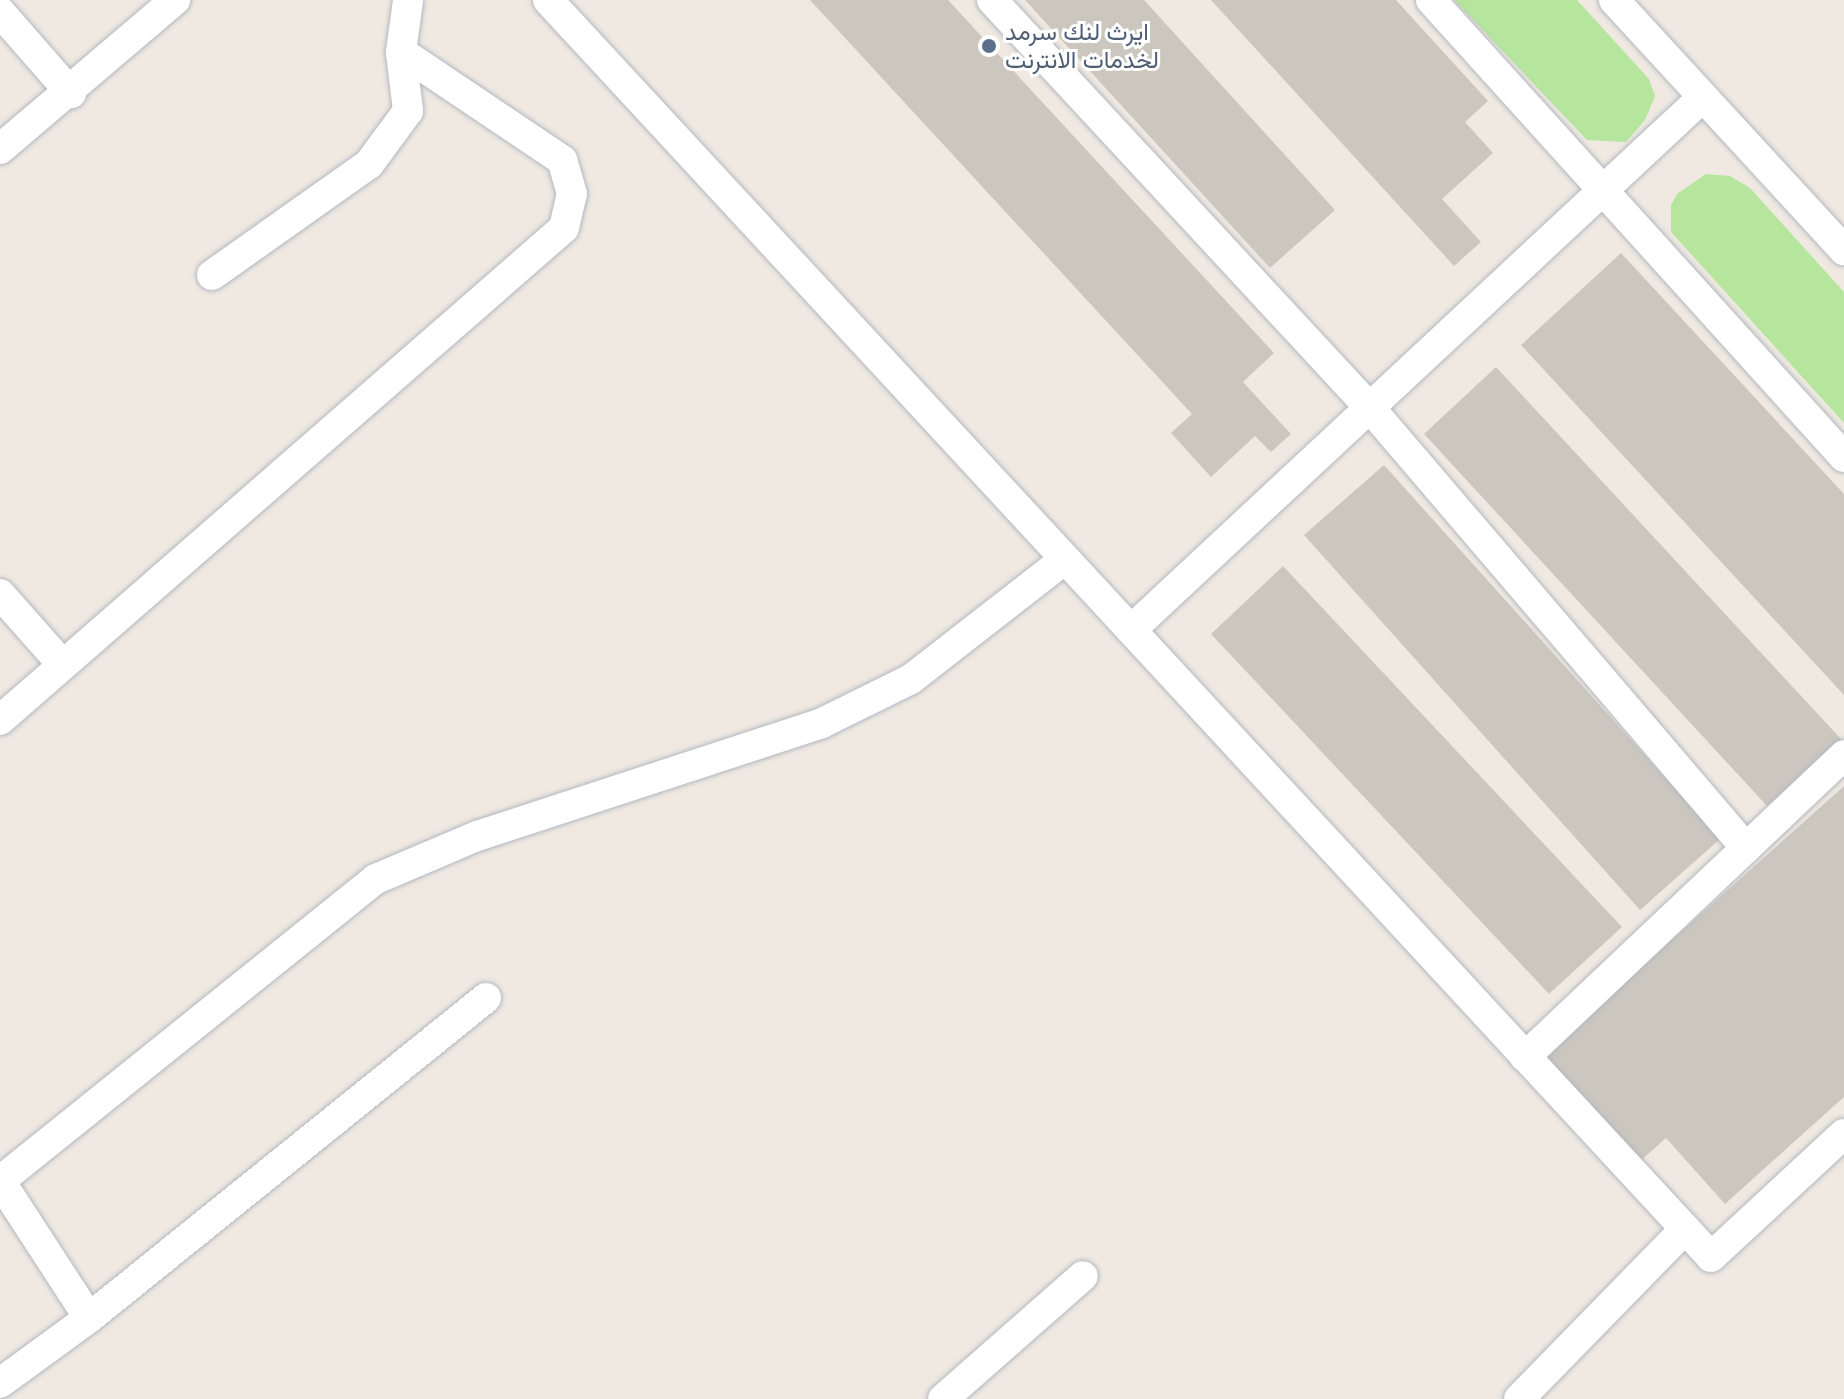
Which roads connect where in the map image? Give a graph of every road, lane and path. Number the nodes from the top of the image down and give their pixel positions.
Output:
1 (175, 0) edge
2 (408, 0) edge
3 (548, 0) edge
4 (992, 0) edge
5 (1431, 0) edge
6 (1614, 0) edge
7 (0, 12) edge
8 (401, 52) junction
9 (71, 93) junction
10 (1703, 97) junction
11 (0, 149) edge
12 (1604, 188) junction
13 (1844, 250) edge
14 (212, 275) dead end
15 (1370, 408) junction
16 (1844, 457) edge
17 (1065, 559) junction
18 (0, 594) edge
19 (1131, 630) junction
20 (61, 663) junction
21 (0, 720) edge
22 (1844, 755) edge
23 (1746, 848) junction
24 (486, 998) dead end
25 (1525, 1057) junction
26 (1844, 1134) edge
27 (0, 1181) edge
28 (1685, 1229) junction
29 (1083, 1276) dead end
30 (89, 1318) junction
31 (0, 1383) edge
32 (943, 1399) edge
33 (1519, 1399) edge

1 - 9 street
2 - 8 street
3 - 17 street
4 - 15 street
5 - 12 street
6 - 10 street
7 - 9 street
8 - 14 street
8 - 20 street
9 - 11 street
10 - 12 street
10 - 13 street
12 - 15 street
12 - 16 street
15 - 19 street
15 - 23 street
17 - 19 street
17 - 27 street
18 - 20 street
19 - 25 street
20 - 21 street
22 - 23 street
23 - 25 street
24 - 30 street
25 - 28 street
26 - 28 street
27 - 30 street
28 - 33 street
29 - 32 street
30 - 31 street

